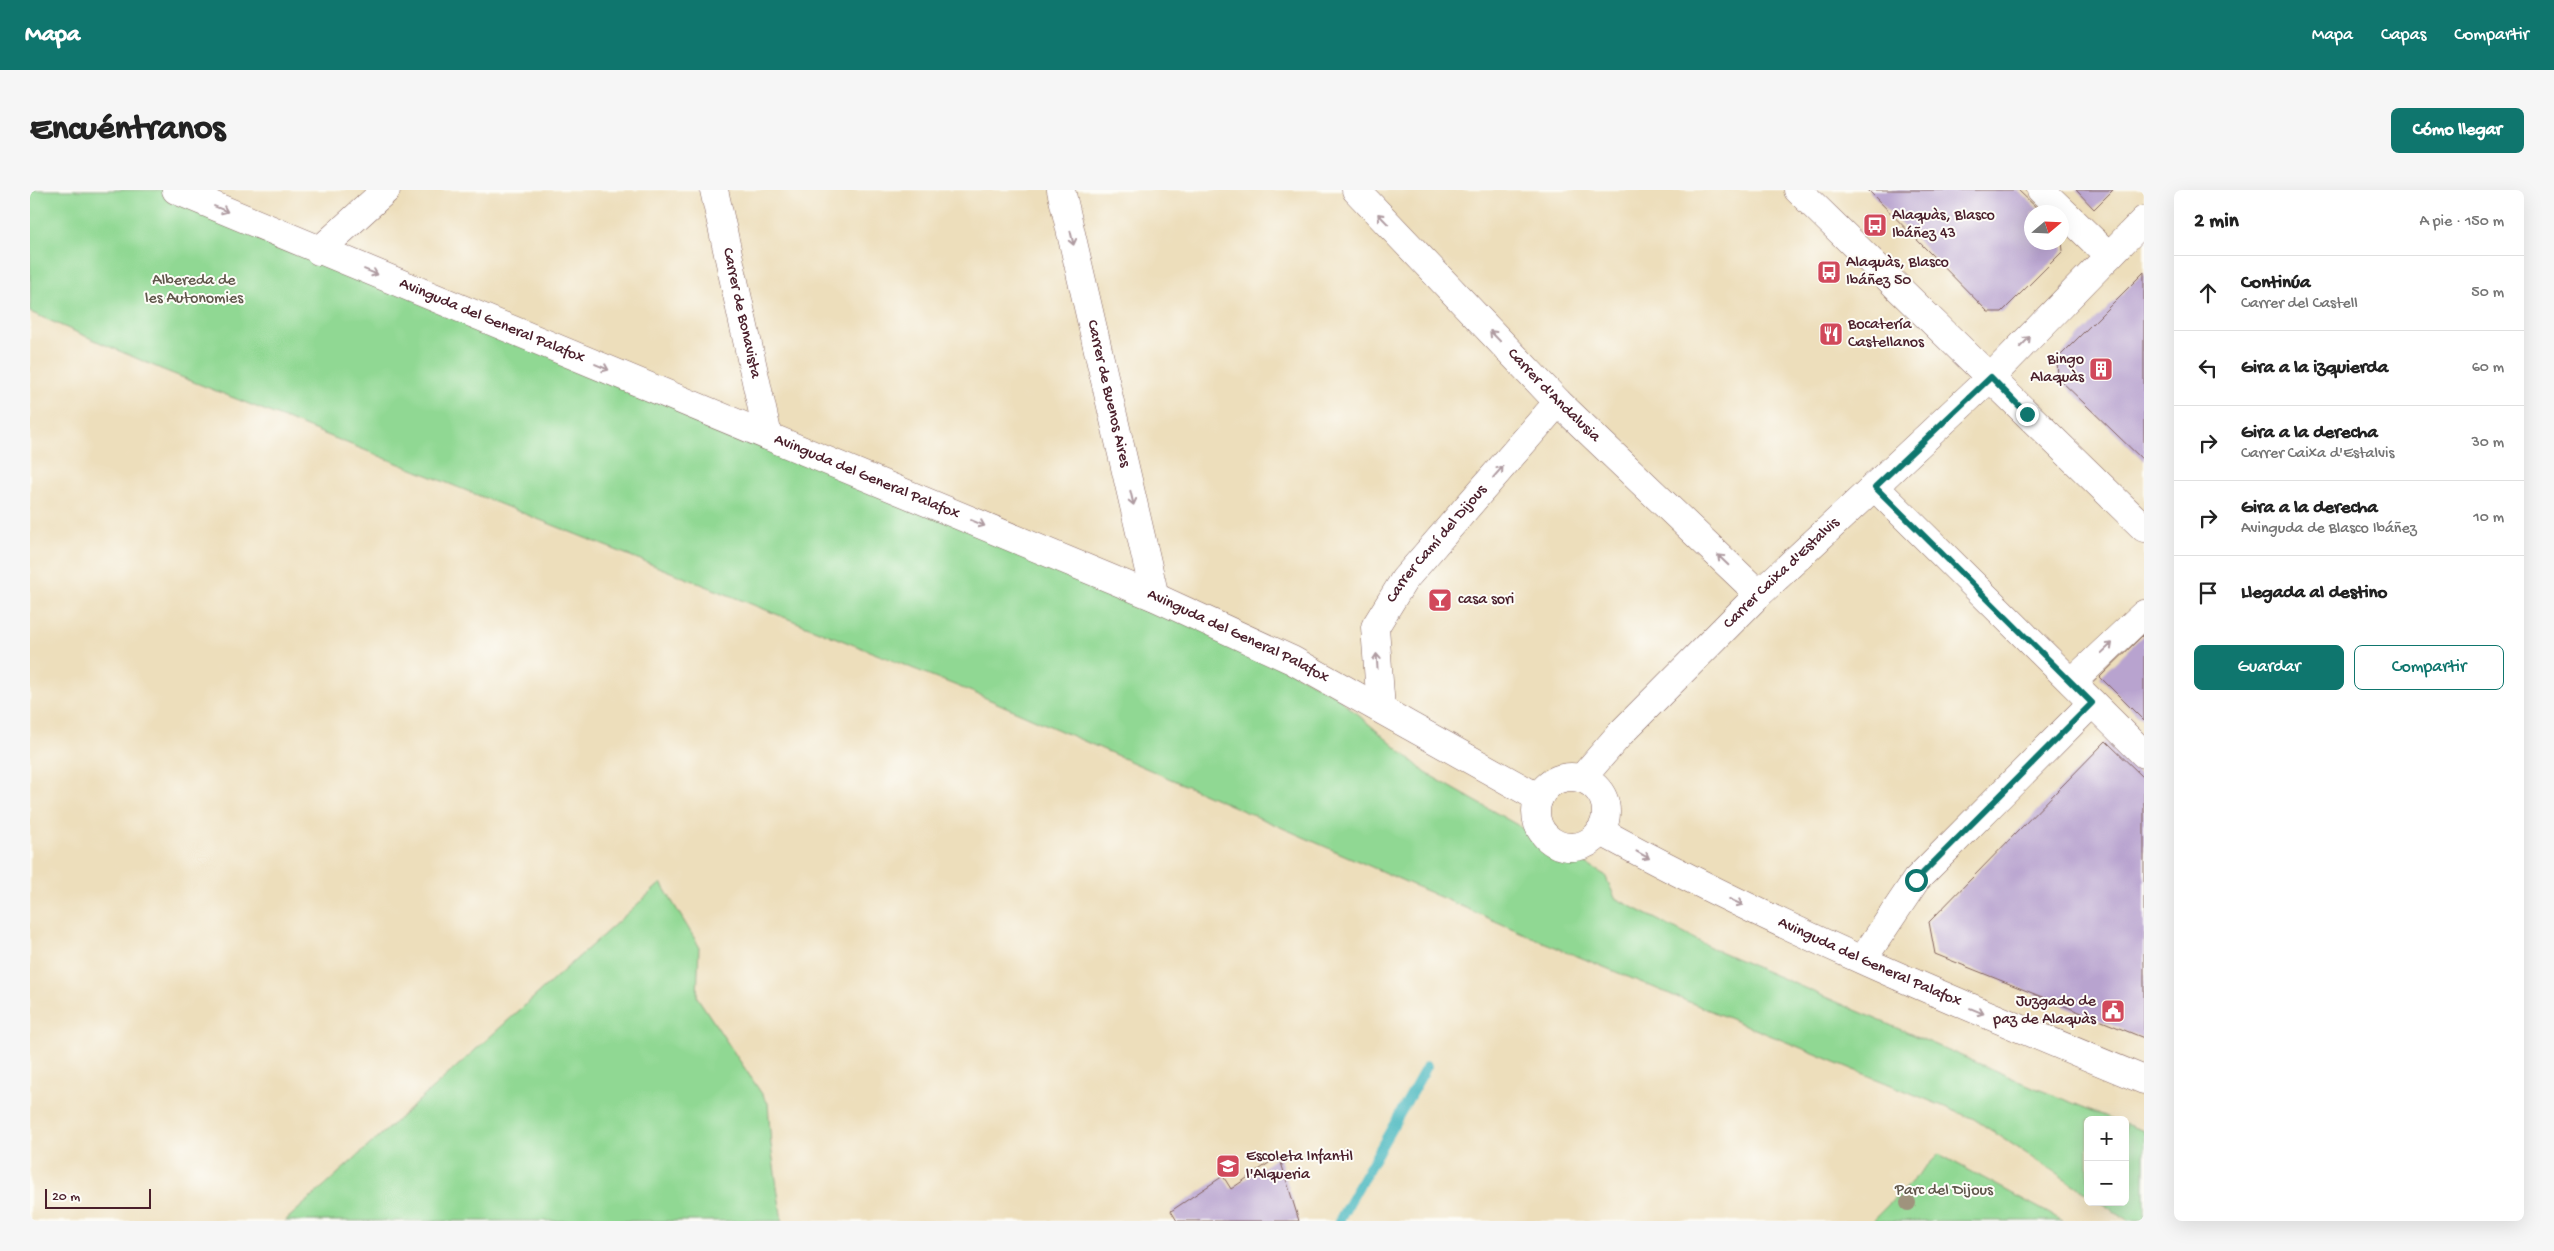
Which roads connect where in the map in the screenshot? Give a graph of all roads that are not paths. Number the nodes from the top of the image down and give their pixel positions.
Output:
1 (176, 190) edge
2 (386, 190) edge
3 (714, 190) edge
4 (1061, 190) edge
5 (1356, 190) edge
6 (1798, 190) edge
7 (2041, 190) edge
8 (2144, 220) edge
9 (319, 251) junction
10 (2109, 256) junction
11 (1991, 377) junction
12 (1558, 402) junction
13 (768, 436) junction
14 (1875, 487) junction
15 (2144, 528) edge
16 (1759, 594) junction
17 (1155, 597) junction
18 (2144, 614) edge
19 (2072, 682) junction
20 (2092, 703) junction
21 (1381, 709) junction
22 (2144, 754) edge
23 (1582, 778) junction
24 (1539, 798) junction
25 (1600, 831) junction
26 (1863, 959) junction
27 (2144, 1080) edge

1 -> 9 street, Avinguda del General Palafox
2 - 9 street
3 - 13 street, Carrer de Bonavista
4 -> 17 street, Carrer de Buenos Aires
12 -> 5 street, Carrer d'Andalusia
6 - 11 street
7 - 10 street
8 - 10 street, Carrer Caixa d'Estalvis
9 -> 13 street, Avinguda del General Palafox
11 -> 10 street, Carrer Caixa d'Estalvis
11 - 14 street, Carrer Caixa d'Estalvis
11 - 15 street
16 -> 12 street, Carrer d'Andalusia
21 -> 12 street, Carrer Camí del Dijous
13 -> 17 street, Avinguda del General Palafox
14 - 16 street, Carrer Caixa d'Estalvis
14 - 19 street
16 - 23 street, Carrer Caixa d'Estalvis
17 - 21 street, Avinguda del General Palafox
19 -> 18 street
19 - 20 street
20 - 22 street
20 - 26 street
21 - 24 street, Avinguda del General Palafox
23 - 24 street
23 - 25 street
24 - 25 street
25 -> 26 street, Avinguda del General Palafox
26 -> 27 street, Avinguda del General Palafox

